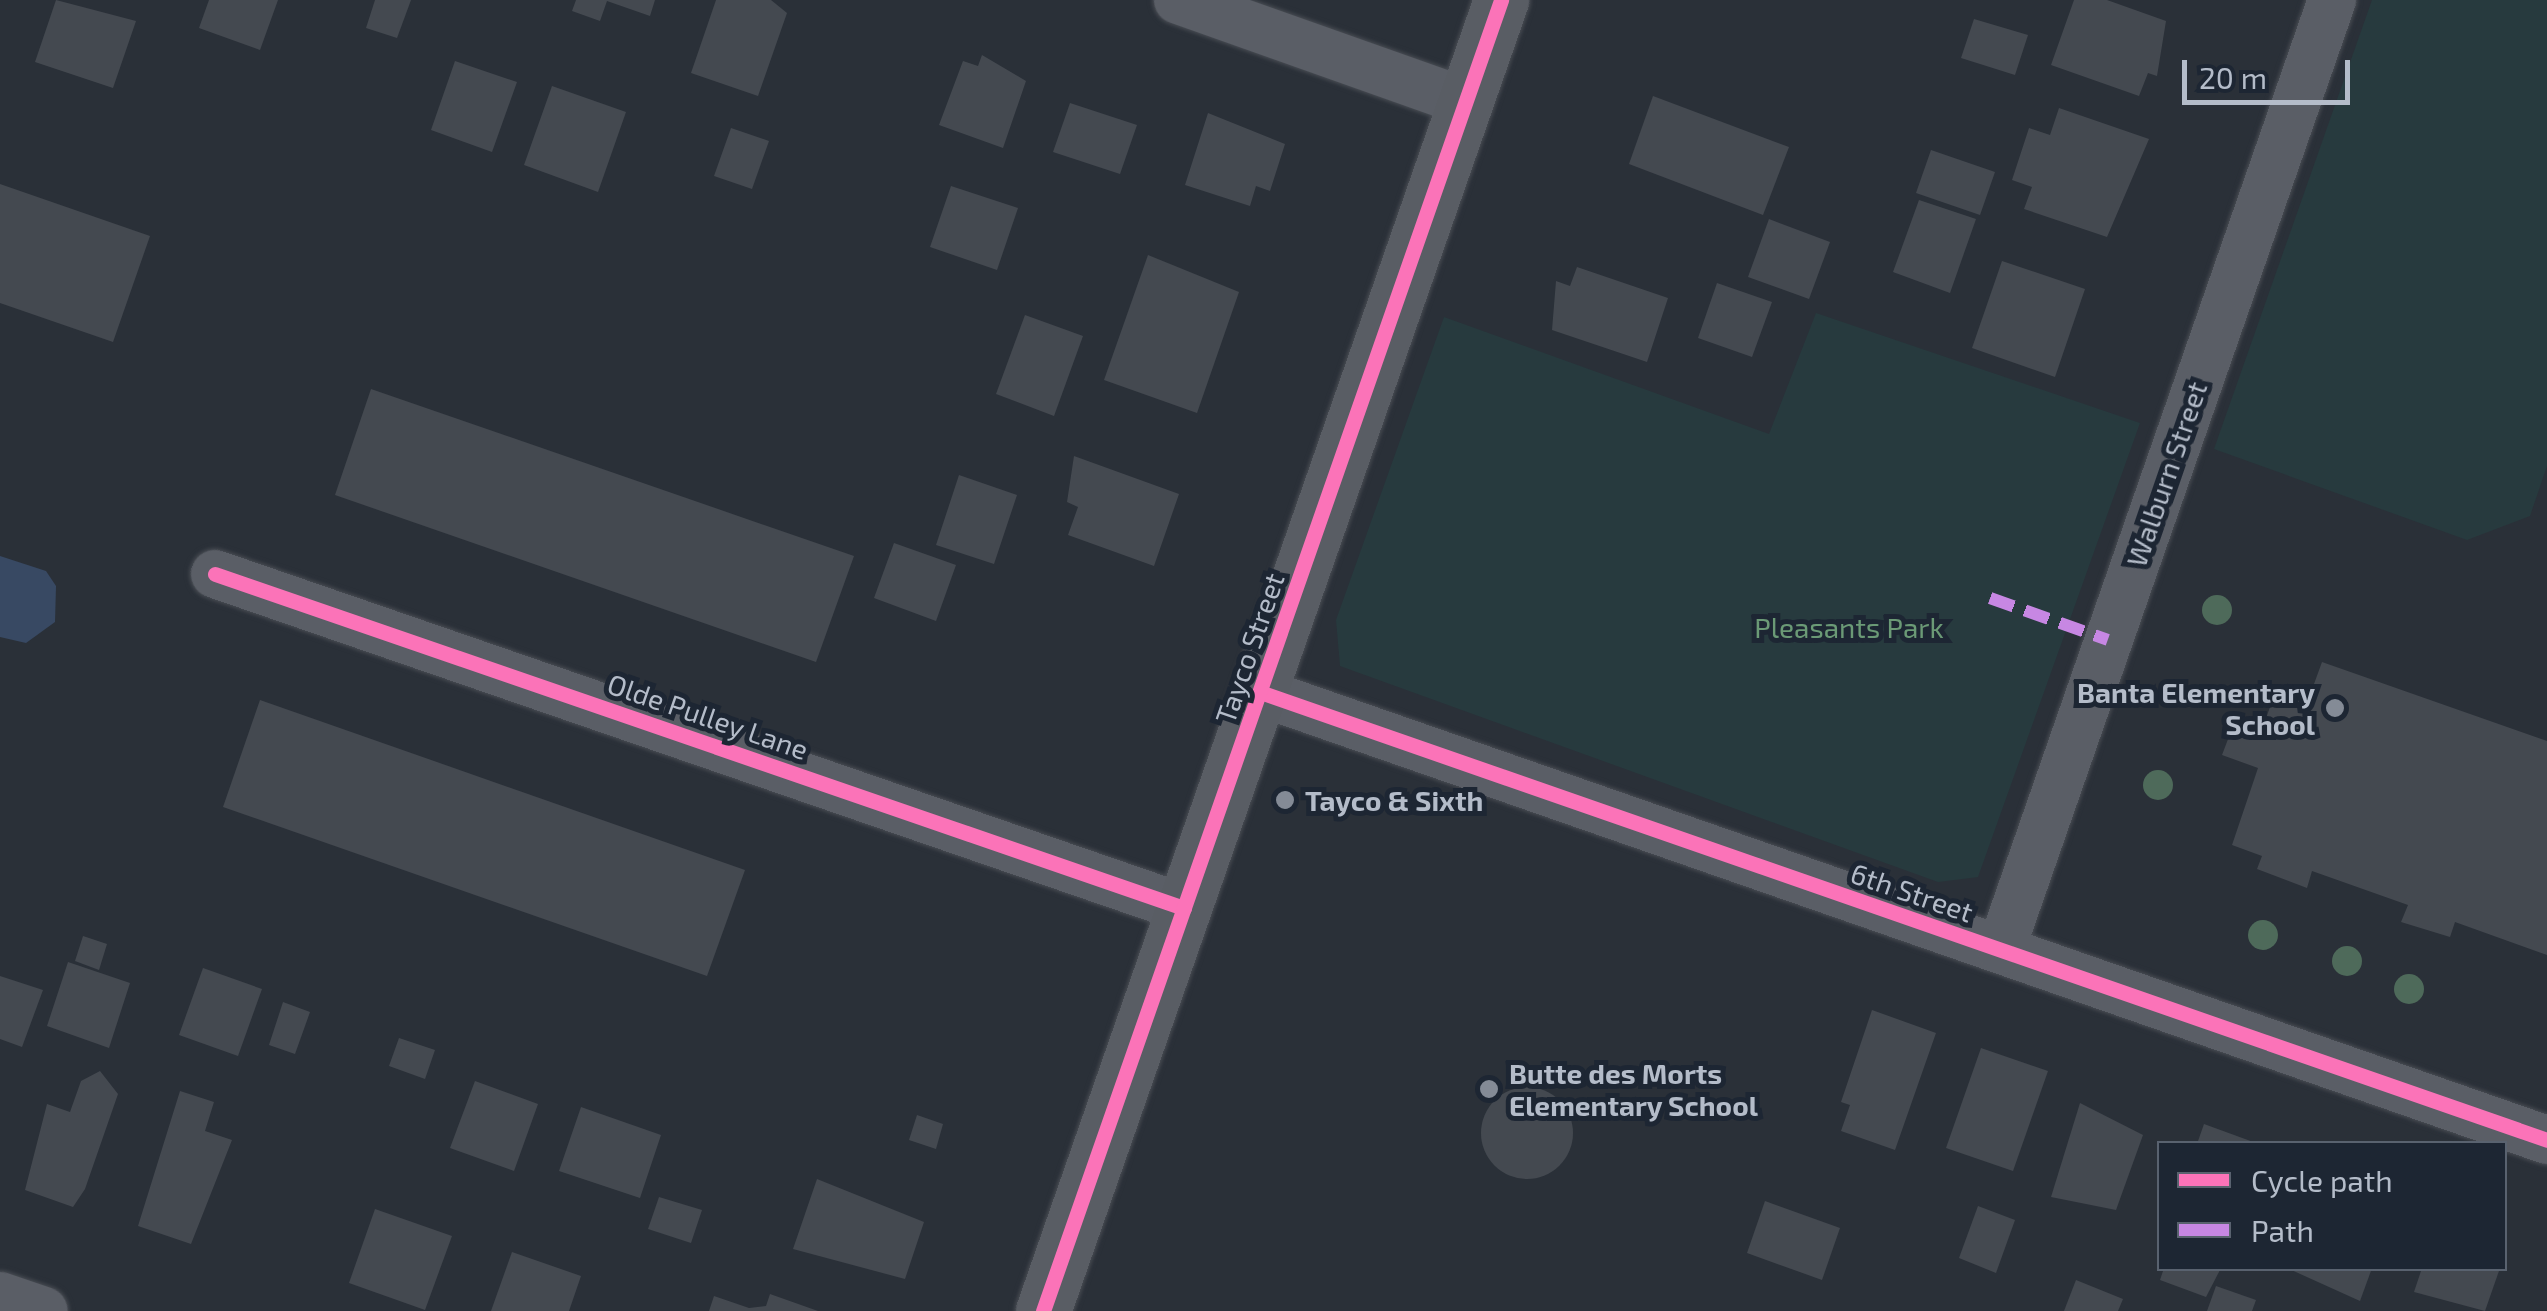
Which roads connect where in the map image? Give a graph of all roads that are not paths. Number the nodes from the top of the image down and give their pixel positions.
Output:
1 (1178, 0) edge
2 (1501, 0) edge
3 (2332, 0) edge
4 (1464, 101) junction
5 (215, 574) dead end
6 (1260, 692) junction
7 (1184, 908) junction
8 (2001, 949) junction
9 (2547, 1140) edge
10 (0, 1296) edge
11 (44, 1311) edge
12 (1042, 1311) edge

1 - 4 street
2 - 4 street, Tayco Street
3 - 8 street, Walburn Street
4 - 6 street, Tayco Street
5 - 7 street, Olde Pulley Lane
6 - 7 street, Tayco Street
6 - 8 street, 6th Street
7 - 12 street, Tayco Street
8 - 9 street, 6th Street
10 - 11 street

